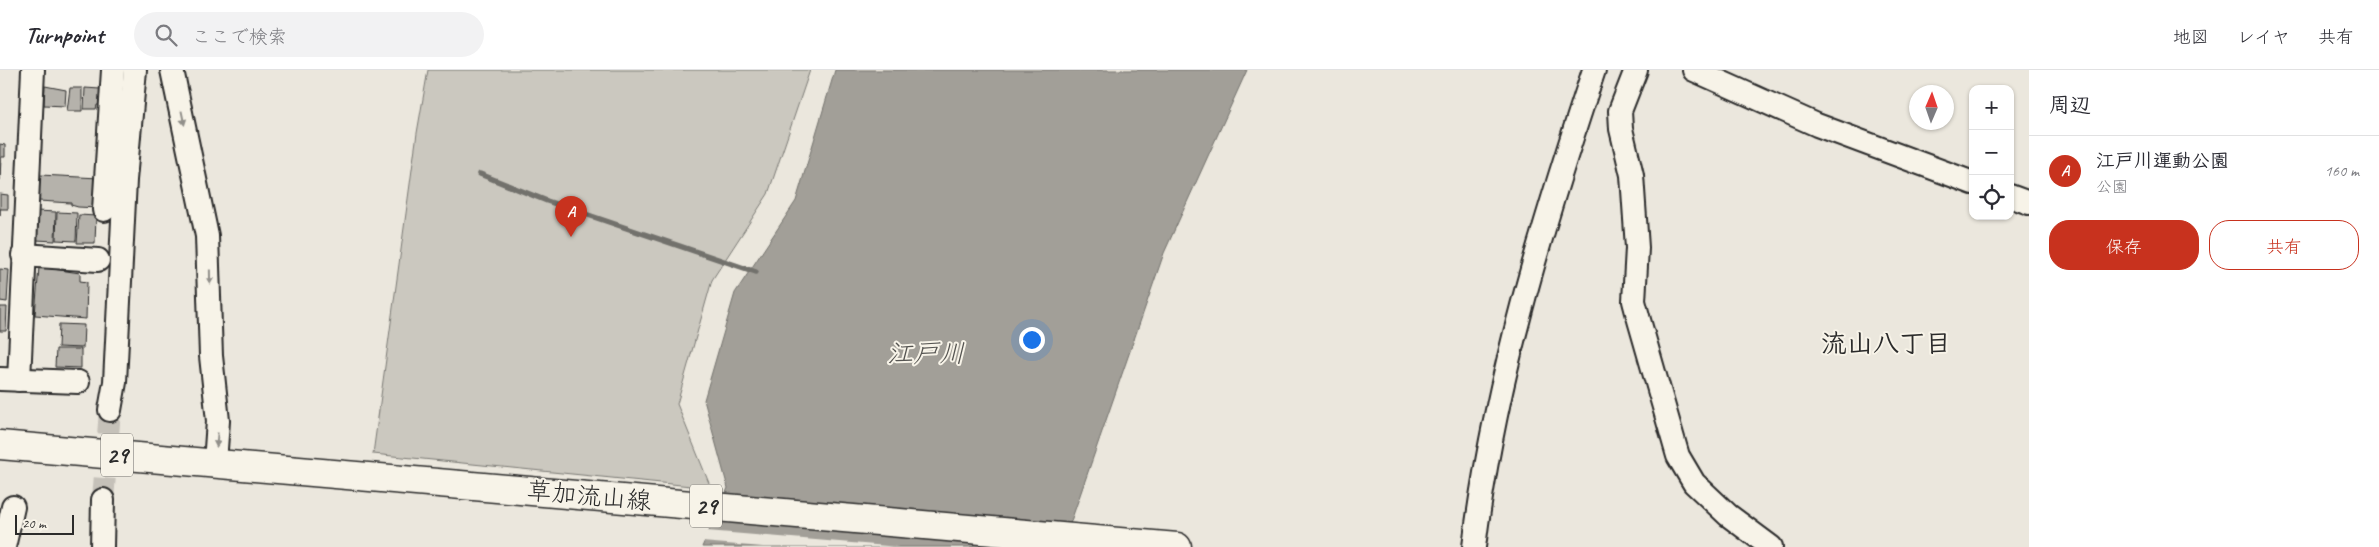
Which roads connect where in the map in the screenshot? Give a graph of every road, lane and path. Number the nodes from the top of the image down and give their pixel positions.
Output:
1 (33, 70) edge
2 (113, 70) edge
3 (135, 70) edge
4 (172, 70) edge
5 (1594, 70) edge
6 (1636, 70) edge
7 (1694, 70) edge
8 (1969, 181) edge
9 (2014, 197) edge
10 (2029, 203) edge
11 (104, 210) dead end
12 (23, 255) junction
13 (98, 260) dead end
14 (9, 380) edge
15 (78, 382) dead end
16 (110, 410) tunnel mouth
17 (0, 445) edge
18 (224, 464) junction
19 (103, 500) tunnel mouth
20 (12, 507) dead end
21 (4, 547) edge
22 (102, 547) edge
23 (1177, 547) edge
24 (1474, 547) edge
25 (1771, 547) edge

1 - 12 street
2 - 11 street
3 - 16 street
4 -> 18 street
5 - 24 street
6 - 25 street
7 - 8 street
9 - 10 street
12 - 13 street
12 - 14 street
14 - 15 street
17 - 18 main road, 草加流山線 / 29
18 - 23 main road, 草加流山線 / 29
19 - 22 street
20 - 21 street

